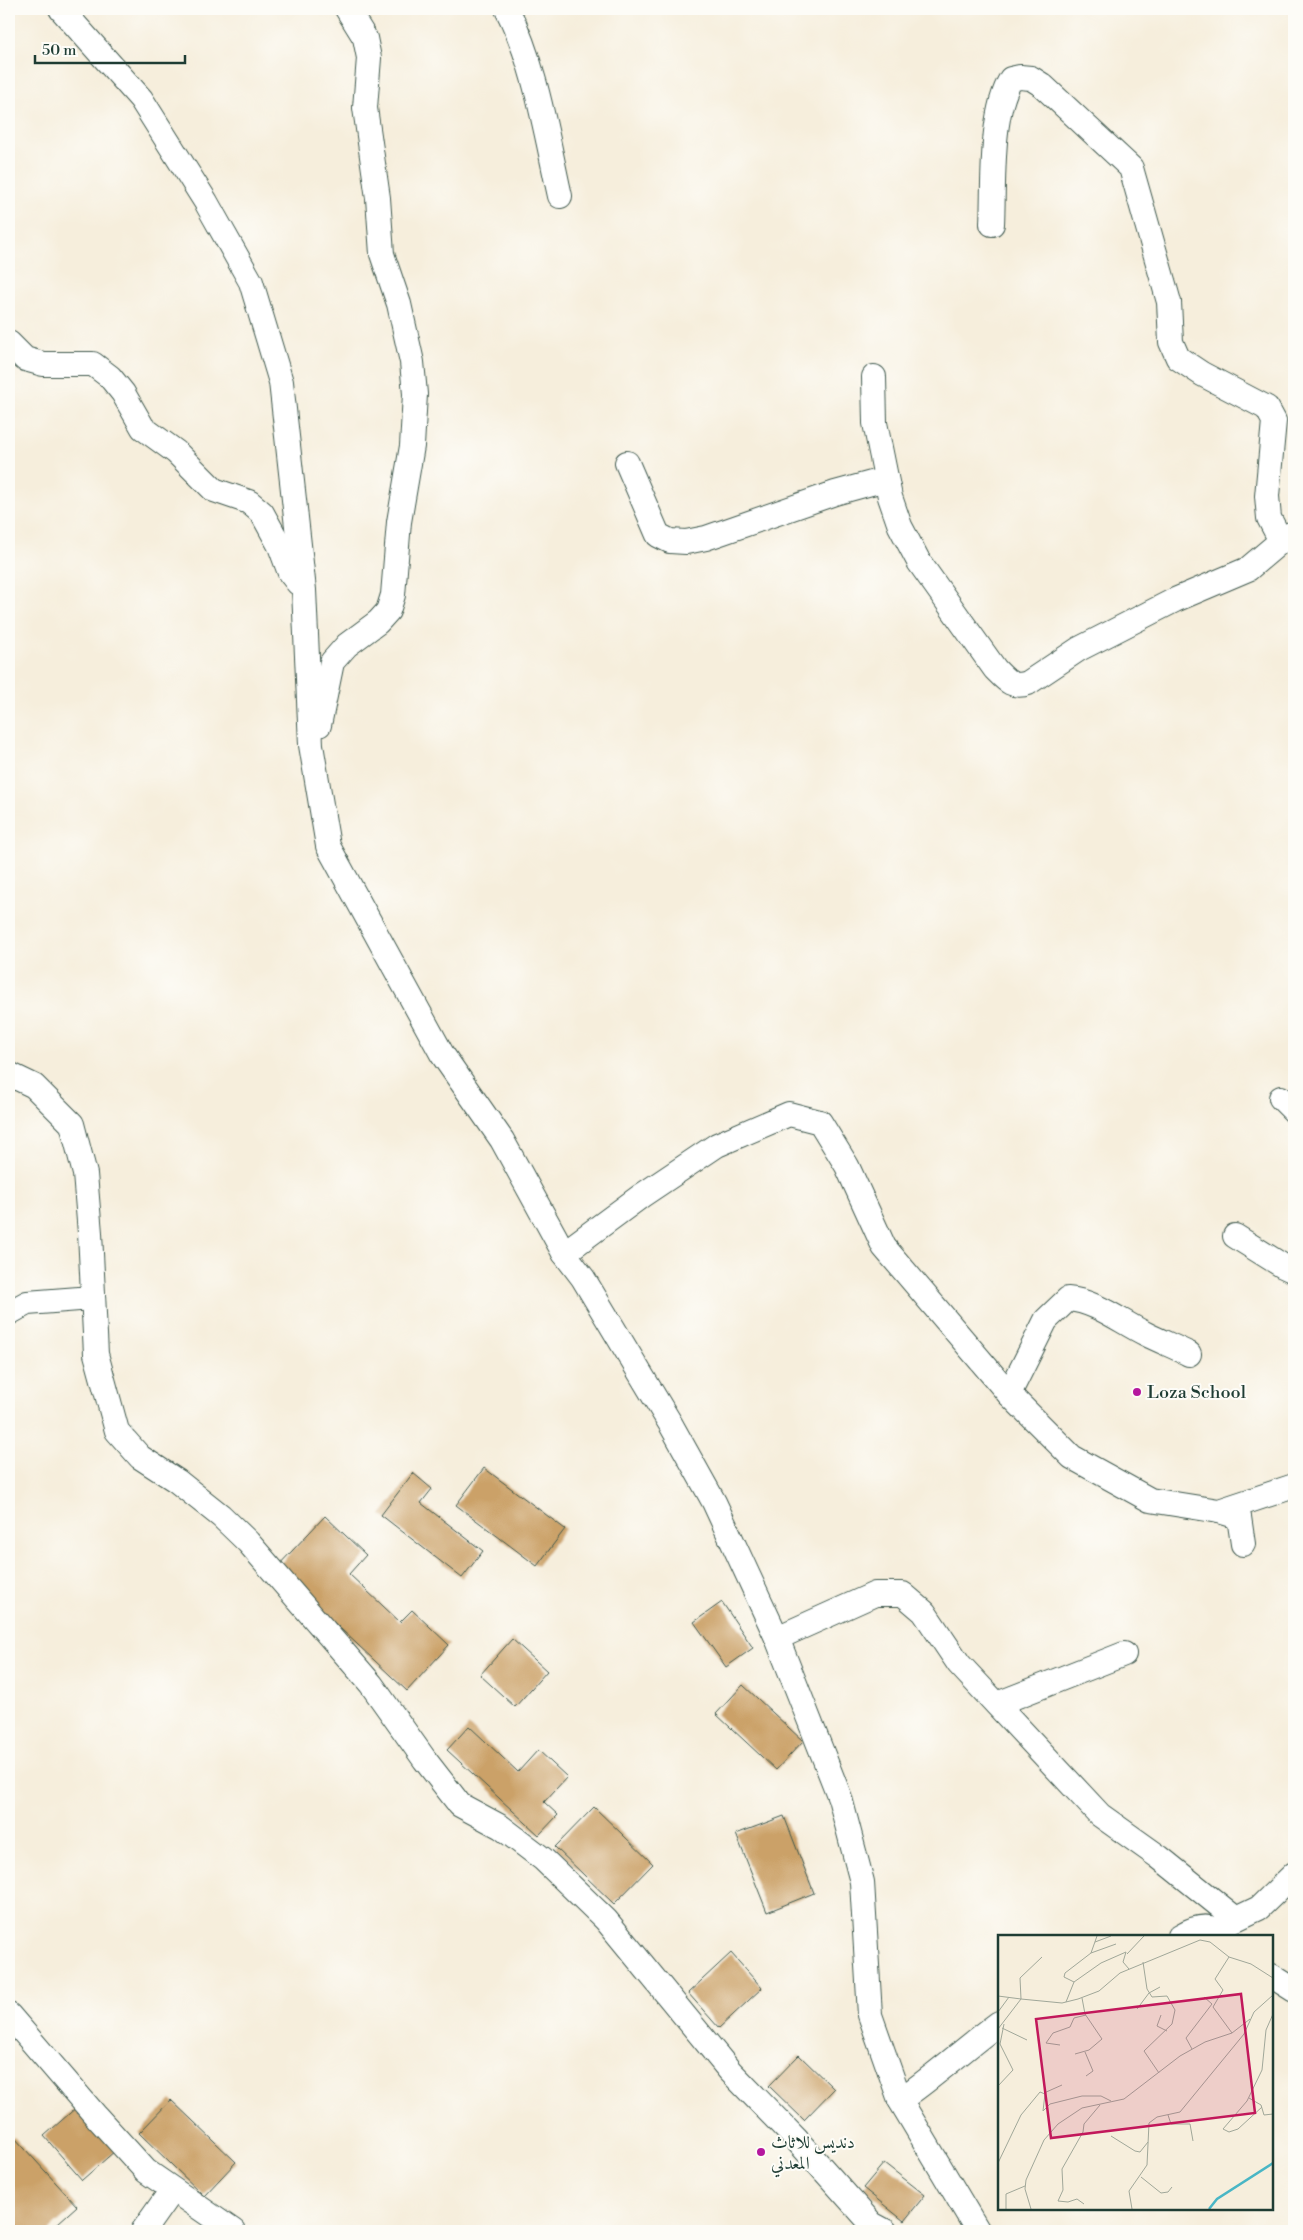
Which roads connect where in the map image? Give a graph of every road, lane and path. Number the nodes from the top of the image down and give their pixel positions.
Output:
1 (61, 9) edge
2 (347, 9) edge
3 (507, 9) edge
4 (560, 196) dead end
5 (992, 224) dead end
6 (9, 343) edge
7 (874, 376) dead end
8 (627, 463) dead end
9 (886, 479) junction
10 (1287, 536) edge
11 (304, 590) junction
12 (312, 745) junction
13 (9, 1074) edge
14 (1235, 1236) dead end
15 (564, 1253) junction
16 (1294, 1271) edge
17 (92, 1298) junction
18 (9, 1313) edge
19 (1190, 1354) dead end
20 (1009, 1394) junction
21 (1294, 1486) edge
22 (1219, 1510) junction
23 (1243, 1544) dead end
24 (776, 1638) junction
25 (1124, 1654) dead end
26 (997, 1704) junction
27 (1294, 1874) edge
28 (1182, 1935) edge
29 (1224, 1935) edge
30 (1273, 1977) edge
31 (1294, 1990) edge
32 (9, 2015) edge
33 (998, 2024) edge
34 (900, 2100) junction
35 (172, 2190) junction
36 (143, 2231) edge
37 (233, 2231) edge
38 (885, 2231) edge
39 (978, 2231) edge

1 - 11 street
2 - 12 street
3 - 4 street
5 - 10 street
6 - 11 street
7 - 9 street
8 - 9 street
9 - 10 street
11 - 12 street
12 - 15 street
13 - 17 street
14 - 16 street
15 - 20 street
15 - 24 street
17 - 18 street
17 - 38 street
19 - 20 street
20 - 22 street
21 - 22 street
22 - 23 street
24 - 26 street
24 - 34 street
25 - 26 street
26 - 27 street
28 - 29 street
30 - 31 street
32 - 35 street
33 - 34 street
34 - 39 street
35 - 36 street
35 - 37 street

